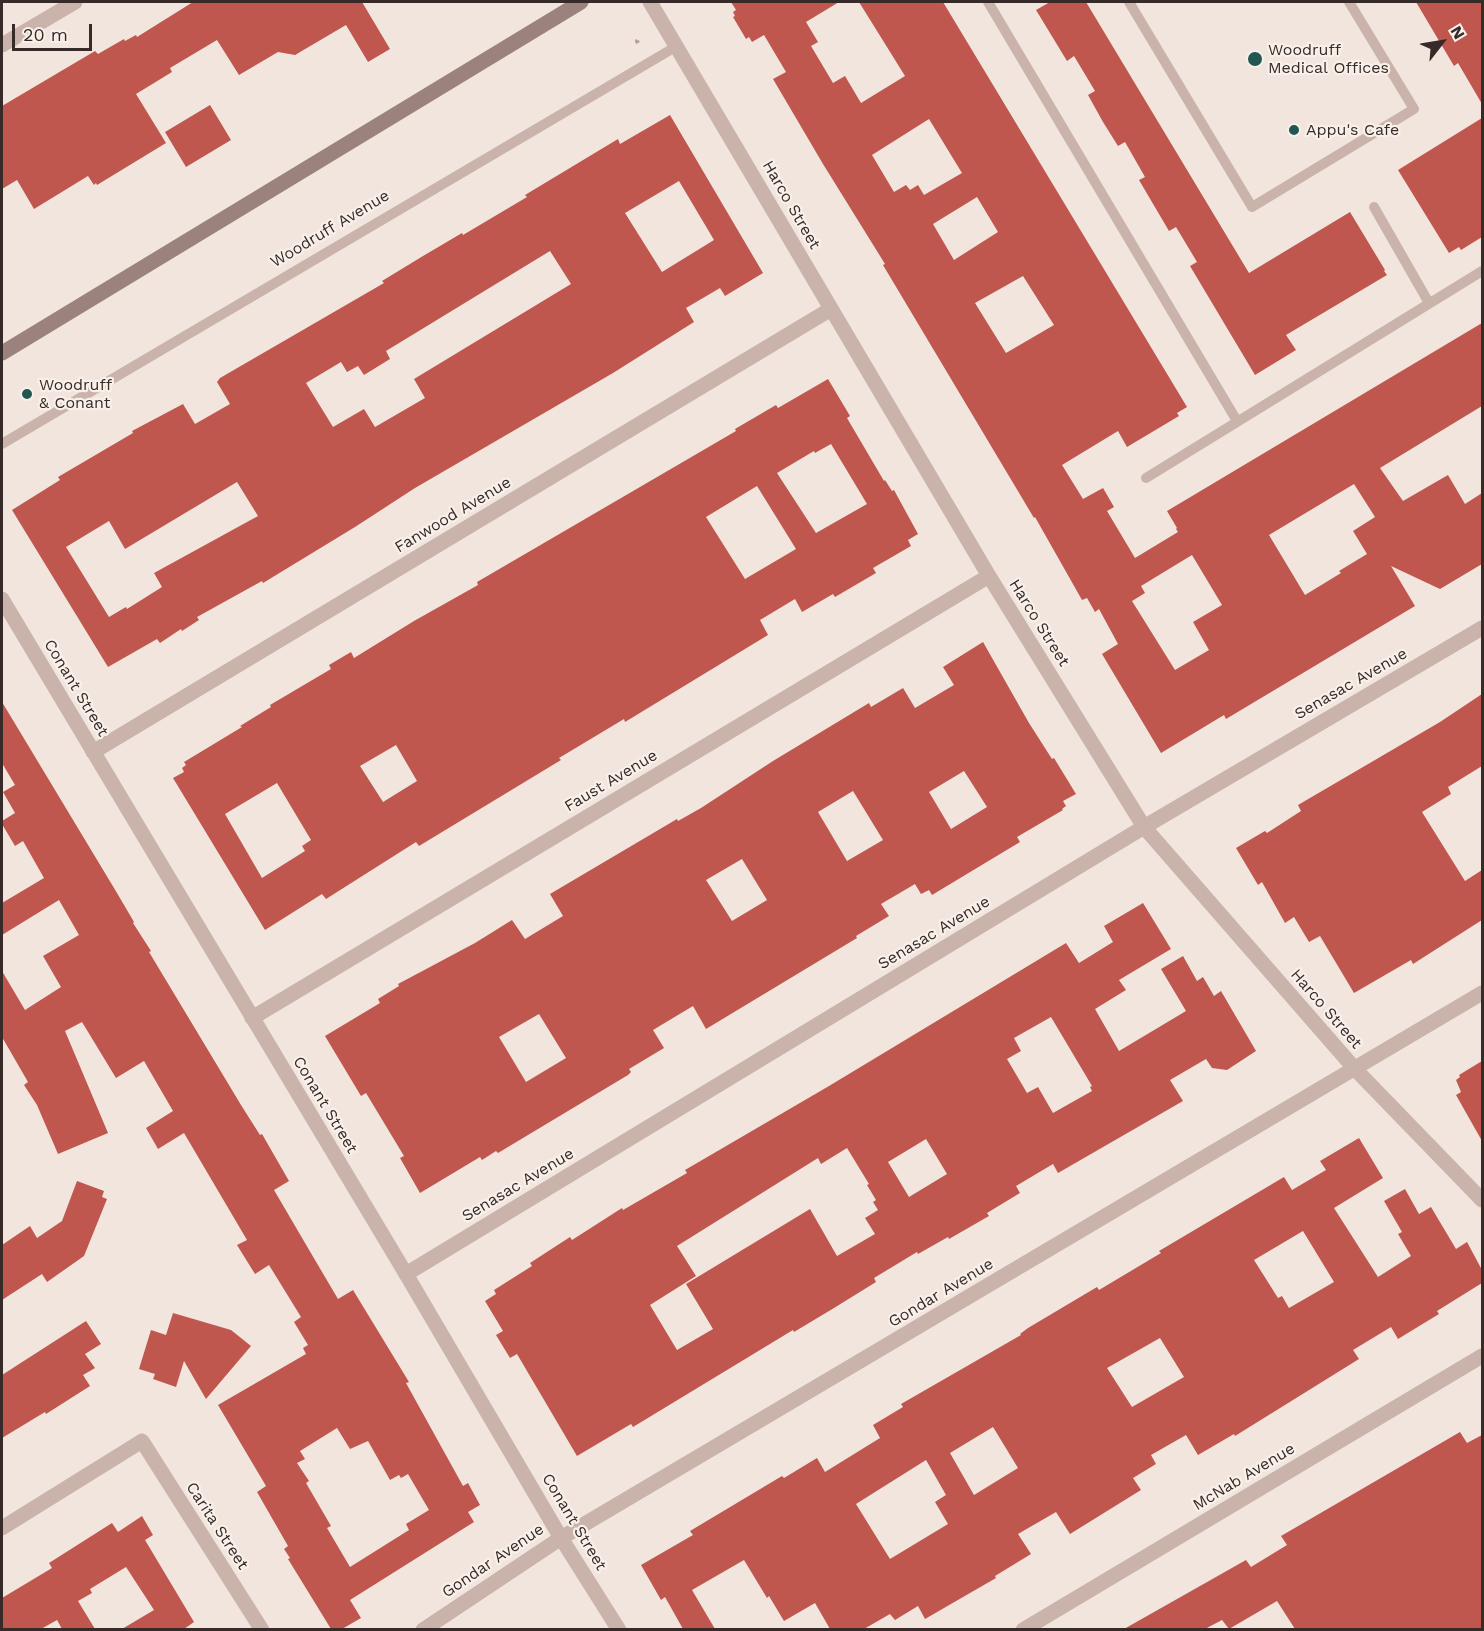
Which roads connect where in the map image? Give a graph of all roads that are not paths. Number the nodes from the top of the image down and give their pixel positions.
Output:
1 (75, 2) edge
2 (581, 2) edge
3 (650, 2) edge
4 (988, 2) edge
5 (1129, 2) edge
6 (1349, 2) edge
7 (2, 45) edge
8 (677, 46) junction
9 (1374, 207) dead end
10 (1482, 271) edge
11 (1430, 303) junction
12 (831, 309) junction
13 (2, 353) edge
14 (1237, 421) junction
15 (2, 444) edge
16 (1146, 478) dead end
17 (988, 576) junction
18 (2, 599) edge
19 (1482, 628) edge
20 (93, 752) junction
21 (1144, 827) junction
22 (1482, 993) edge
23 (252, 1018) junction
24 (1355, 1069) junction
25 (1482, 1200) edge
26 (406, 1274) junction
27 (1482, 1356) edge
28 (2, 1528) edge
29 (561, 1538) junction
30 (262, 1629) edge
31 (423, 1629) edge
32 (620, 1629) edge
33 (1023, 1629) edge

1 - 7 street
2 - 13 main road
3 - 8 street, Harco Street
4 - 14 lane
5 - 6 lane
8 - 12 street, Harco Street
8 - 15 lane, Woodruff Avenue
9 - 11 lane
10 - 11 lane
11 - 14 lane
12 - 17 street, Harco Street
12 - 20 street, Fanwood Avenue
14 - 16 lane
17 - 21 street, Harco Street
17 - 23 street, Faust Avenue
18 - 20 street, Conant Street
19 - 21 street, Senasac Avenue
20 - 23 street, Conant Street
21 - 24 street, Harco Street
21 - 26 street, Senasac Avenue
22 - 24 street, Gondar Avenue
23 - 26 street, Conant Street
24 - 25 street, Harco Street
24 - 29 street, Gondar Avenue
26 - 29 street, Conant Street
27 - 33 street, McNab Avenue
28 - 30 street, Carita Street
29 - 31 street, Gondar Avenue
29 - 32 street, Conant Street

